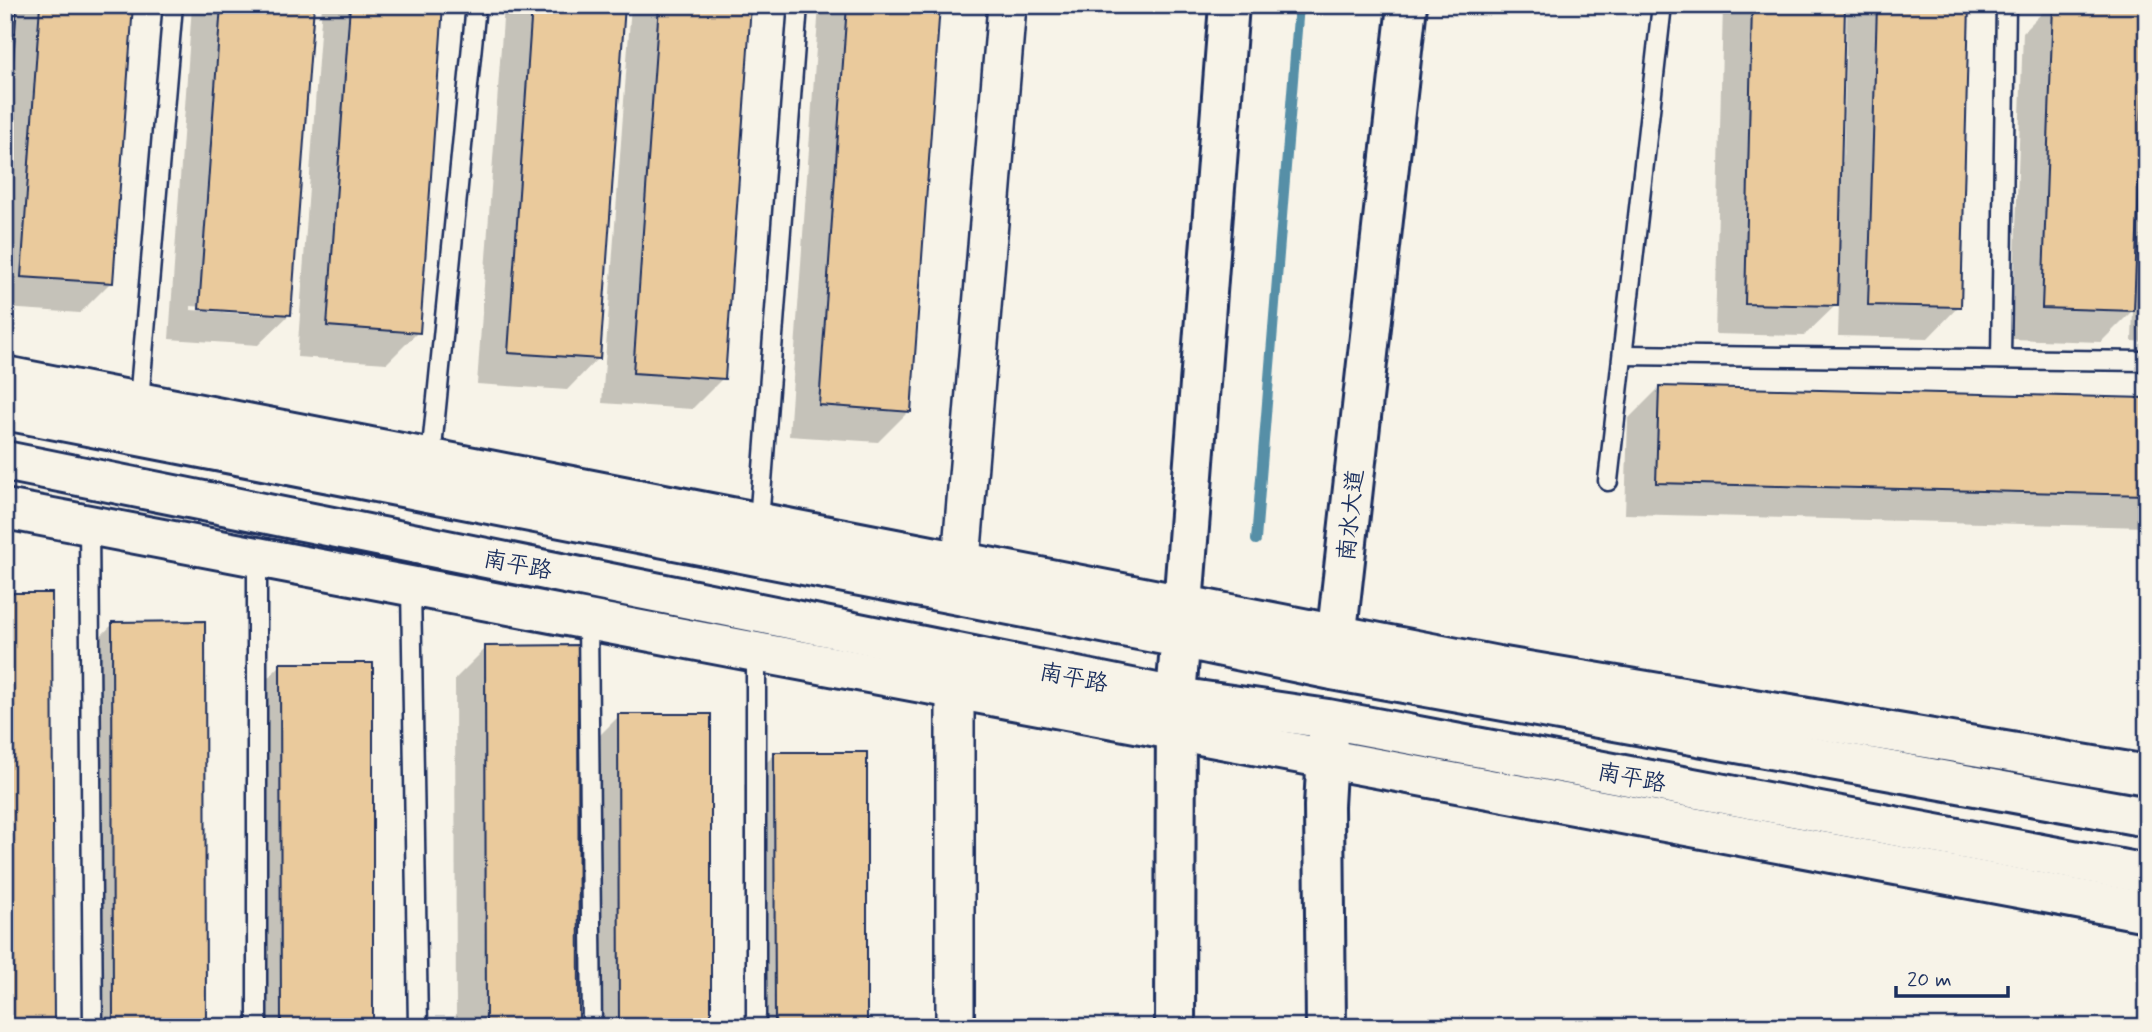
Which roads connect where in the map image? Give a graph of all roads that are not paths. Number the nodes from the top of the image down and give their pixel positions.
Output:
1 (173, 5) edge
2 (476, 5) edge
3 (798, 5) edge
4 (1007, 5) edge
5 (1229, 5) edge
6 (1407, 5) edge
7 (1662, 5) edge
8 (2006, 5) edge
9 (1623, 355) junction
10 (2001, 359) junction
11 (2147, 361) edge
12 (5, 376) edge
13 (139, 401) junction
14 (5, 410) edge
15 (430, 458) junction
16 (5, 461) edge
17 (1608, 481) dead end
18 (5, 509) edge
19 (759, 522) junction
20 (89, 523) junction
21 (257, 556) junction
22 (961, 561) junction
23 (411, 586) junction
24 (588, 620) junction
25 (1181, 621) junction
26 (756, 652) junction
27 (1334, 652) junction
28 (955, 690) junction
29 (1176, 714) junction
30 (1328, 719) junction
31 (1326, 759) junction
32 (2147, 775) edge
33 (2147, 817) edge
34 (2147, 874) edge
35 (2147, 912) edge
36 (93, 1027) edge
37 (257, 1027) edge
38 (418, 1027) edge
39 (592, 1027) edge
40 (756, 1027) edge
41 (955, 1027) edge
42 (1175, 1027) edge
43 (1326, 1027) edge

1 - 13 lane
2 - 15 lane
3 - 19 lane
4 - 22 street
5 - 25 main road
6 - 27 main road, 南水大道
7 - 9 lane
8 - 10 lane
9 - 10 lane
9 - 17 lane
10 - 11 lane
12 - 13 main road
13 - 15 main road
14 - 25 main road
15 - 19 main road
16 - 29 main road, 南平路
18 - 20 main road
19 - 22 main road
20 - 21 main road
20 - 36 lane
21 - 23 main road
21 - 37 lane
22 - 25 main road
23 - 24 main road
23 - 38 lane
24 - 26 main road
24 - 39 lane
25 - 27 main road
25 - 29 main road
26 - 28 main road
26 - 40 lane
27 - 30 main road, 南水大道
27 - 32 main road
27 - 33 main road
28 - 29 main road
28 - 41 street
29 - 30 main road, 南平路
29 - 31 main road
29 - 42 main road
30 - 31 main road, 南水大道
30 - 34 main road, 南平路
31 - 35 main road
31 - 43 main road, 南水大道

